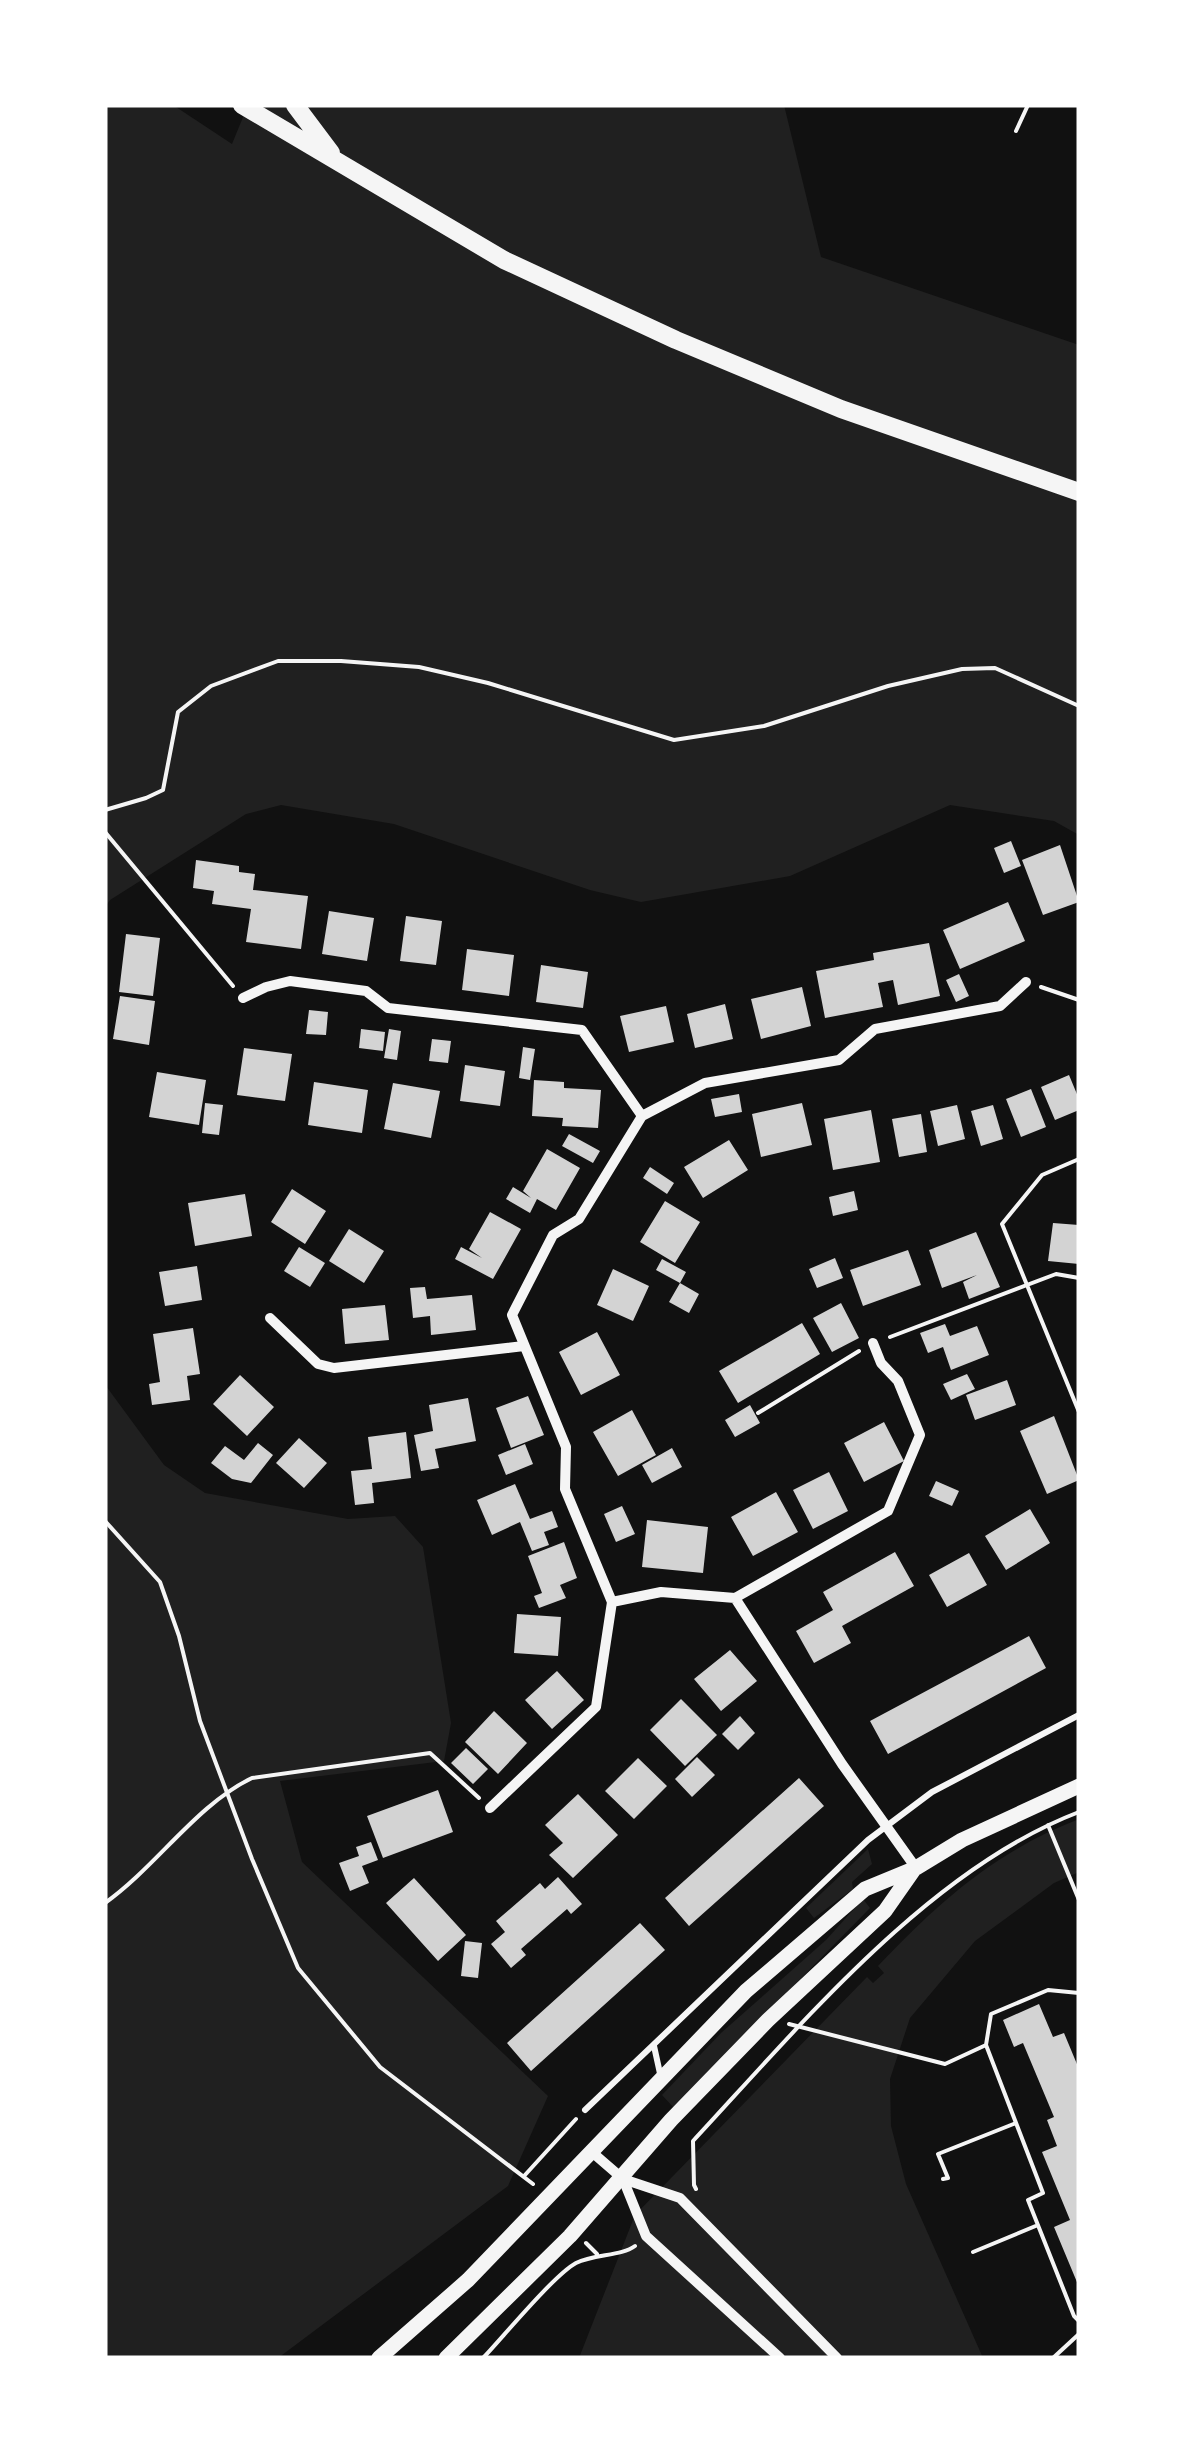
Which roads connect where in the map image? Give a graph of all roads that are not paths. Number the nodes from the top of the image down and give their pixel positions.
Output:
1 (242, 105) edge
2 (295, 105) edge
3 (338, 162) junction
4 (1079, 492) edge
5 (1026, 982) road end
6 (243, 998) road end
7 (642, 1116) junction
8 (270, 1318) dead end
9 (873, 1343) road end
10 (524, 1346) junction
11 (735, 1598) junction
12 (612, 1602) junction
13 (1079, 1715) edge
14 (1079, 1786) edge
15 (490, 1808) road end
16 (886, 1826) junction
17 (916, 1868) junction
18 (654, 2045) junction
19 (661, 2082) junction
20 (585, 2110) road end
21 (593, 2154) junction
22 (622, 2179) junction
23 (379, 2358) edge
24 (446, 2358) edge
25 (780, 2358) edge
26 (837, 2358) edge

1 - 3 main road
2 - 3 main road
3 - 4 main road
5 - 7 street
6 - 7 street
7 - 10 street
8 - 10 street
9 - 11 street
10 - 12 street
11 - 12 street
11 - 16 street
12 - 15 street
13 - 16 lane
14 - 17 street
16 - 17 street
16 - 18 lane
17 - 19 street
17 - 22 street
18 - 19 lane
18 - 20 lane
19 - 21 street
21 - 22 street
21 - 23 street
22 - 24 street
22 - 25 street
22 - 26 street

